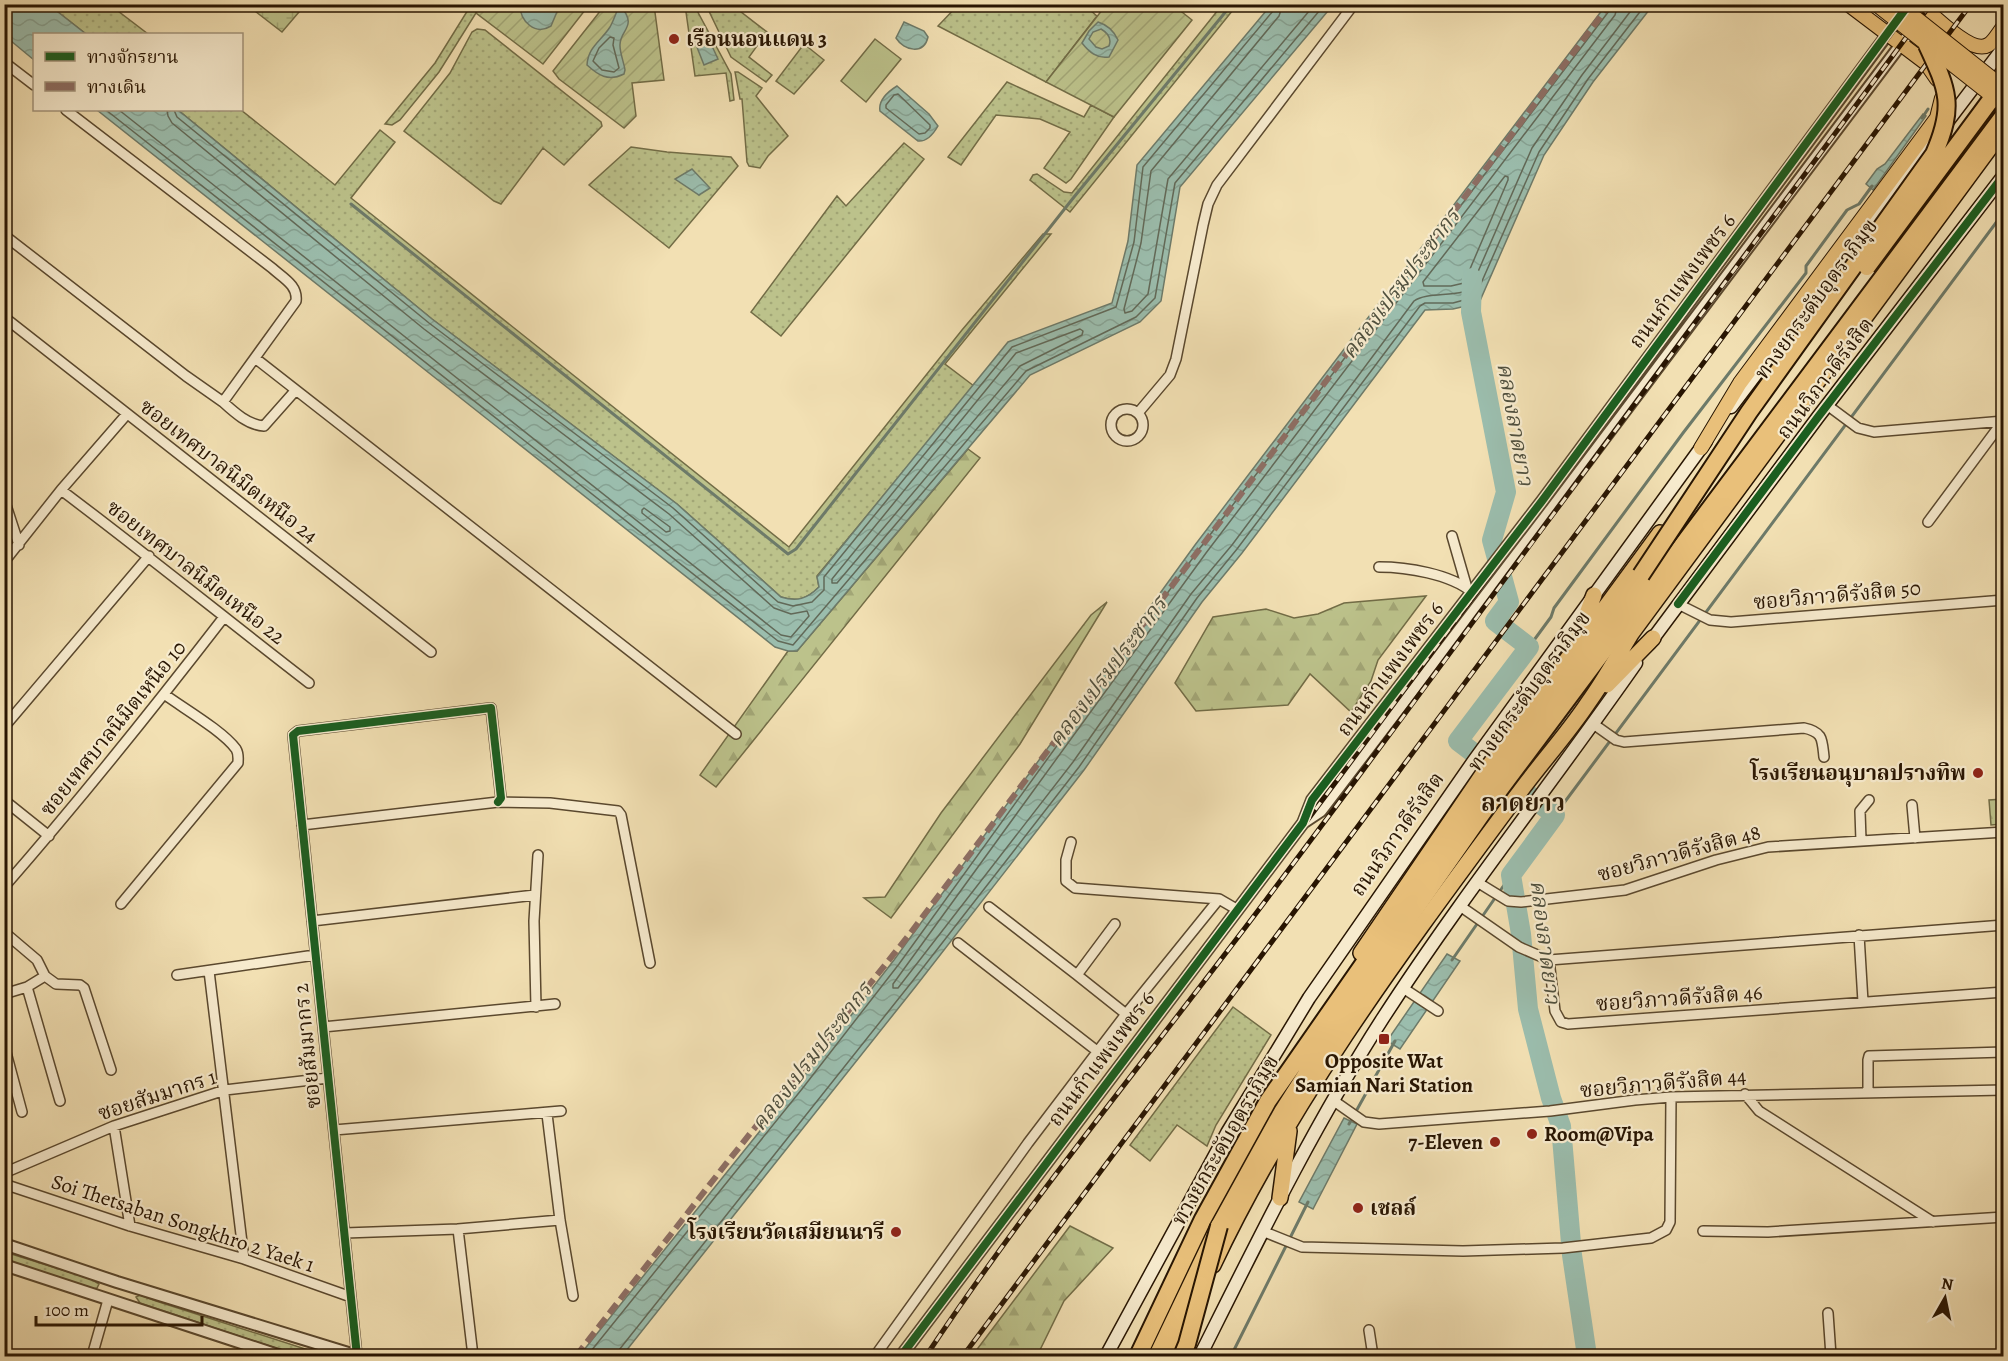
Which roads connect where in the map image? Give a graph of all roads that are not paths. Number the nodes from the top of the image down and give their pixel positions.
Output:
1 (1354, 4) edge
2 (1848, 4) edge
3 (1876, 4) edge
4 (1898, 4) edge
5 (1909, 4) edge
6 (1926, 6) edge
7 (2004, 26) edge
8 (1887, 34) junction
9 (1901, 45) junction
10 (1928, 45) junction
11 (2004, 47) edge
12 (4, 62) edge
13 (2004, 72) edge
14 (2004, 82) edge
15 (33, 84) edge
16 (2004, 88) edge
17 (2004, 105) edge
18 (67, 111) edge
19 (2004, 115) edge
20 (2004, 129) edge
21 (2004, 176) edge
22 (4, 235) edge
23 (4, 317) edge
24 (255, 358) junction
25 (295, 391) junction
26 (223, 402) junction
27 (1827, 405) junction
28 (1138, 413) dead end
29 (127, 414) junction
30 (2003, 421) edge
31 (1701, 448) junction
32 (61, 490) junction
33 (4, 499) edge
34 (1928, 522) dead end
35 (1452, 536) dead end
36 (19, 545) junction
37 (149, 556) junction
38 (4, 562) edge
39 (1379, 567) dead end
40 (1641, 575) junction
41 (1469, 590) junction
42 (1594, 595) junction
43 (2004, 600) edge
44 (1678, 604) junction
45 (224, 617) junction
46 (1653, 638) junction
47 (431, 652) dead end
48 (1573, 652) junction
49 (309, 683) dead end
50 (164, 694) junction
51 (1588, 704) junction
52 (1592, 723) junction
53 (4, 727) edge
54 (736, 734) dead end
55 (1489, 753) junction
56 (1824, 757) dead end
57 (1479, 767) junction
58 (4, 800) edge
59 (1869, 800) dead end
60 (498, 802) junction
61 (1912, 806) dead end
62 (1303, 823) junction
63 (302, 825) junction
64 (2004, 832) edge
65 (49, 836) junction
66 (1915, 838) junction
67 (1861, 841) junction
68 (1071, 842) dead end
69 (538, 855) dead end
70 (1477, 882) junction
71 (4, 887) edge
72 (535, 895) junction
73 (1219, 899) junction
74 (121, 904) dead end
75 (1460, 906) junction
76 (989, 907) dead end
77 (1238, 910) junction
78 (312, 921) junction
79 (1115, 924) dead end
80 (2004, 925) edge
81 (4, 932) edge
82 (1859, 935) junction
83 (958, 943) dead end
84 (315, 955) junction
85 (1549, 960) junction
86 (651, 963) dead end
87 (209, 971) junction
88 (177, 975) dead end
89 (1077, 975) junction
90 (45, 976) junction
91 (27, 987) junction
92 (1407, 991) junction
93 (2004, 992) edge
94 (4, 994) edge
95 (1863, 1002) junction
96 (555, 1004) dead end
97 (536, 1007) junction
98 (1436, 1010) dead end
99 (1126, 1014) junction
100 (323, 1028) junction
101 (4, 1045) edge
102 (1097, 1051) junction
103 (2004, 1052) edge
104 (111, 1070) dead end
105 (328, 1078) junction
106 (225, 1090) junction
107 (2004, 1090) edge
108 (1868, 1092) junction
109 (1745, 1094) junction
110 (1671, 1097) junction
111 (60, 1101) dead end
112 (1334, 1101) junction
113 (21, 1112) dead end
114 (561, 1112) dead end
115 (547, 1114) junction
116 (1290, 1122) junction
117 (114, 1126) junction
118 (334, 1130) junction
119 (4, 1173) edge
120 (4, 1184) edge
121 (1280, 1198) junction
122 (2004, 1217) edge
123 (560, 1220) junction
124 (1933, 1222) junction
125 (130, 1226) junction
126 (1219, 1226) junction
127 (458, 1229) junction
128 (1262, 1230) junction
129 (1703, 1232) dead end
130 (345, 1233) junction
131 (4, 1244) edge
132 (244, 1259) junction
133 (4, 1265) edge
134 (114, 1281) junction
135 (573, 1296) dead end
136 (351, 1297) junction
137 (108, 1300) junction
138 (1828, 1313) dead end
139 (1370, 1330) dead end
140 (92, 1356) edge
141 (281, 1356) edge
142 (358, 1356) edge
143 (474, 1356) edge
144 (875, 1356) edge
145 (901, 1356) edge
146 (1106, 1356) edge
147 (1132, 1356) edge
148 (1138, 1356) edge
149 (1157, 1356) edge
150 (1171, 1356) edge
151 (1182, 1356) edge
152 (1200, 1356) edge
153 (1373, 1356) edge
154 (1831, 1356) edge

1 - 28 street
2 - 8 main road
3 - 10 main road, bridge
4 - 16 main road, bridge
5 - 8 street, ถนนกำแพงเพชร 6
6 - 7 main road
6 - 9 street, ถนนกำแพงเพชร 6
8 - 9 main road
8 - 41 street, ถนนกำแพงเพชร 6
9 - 31 main road
9 - 62 street, ถนนกำแพงเพชร 6
10 - 17 main road, bridge
10 - 40 highway, bridge
11 - 31 main road, ถนนวิภาวดีรังสิต
12 - 15 street
13 - 48 highway, ถนนวิภาวดีรังสิต
14 - 40 highway, ทางยกระดับอุตราภิมุข, bridge
18 - 24 street
19 - 126 highway, ทางยกระดับอุตราภิมุข
20 - 51 highway, ถนนวิภาวดีรังสิต
21 - 27 main road, ถนนวิภาวดีรังสิต
22 - 26 street
23 - 29 street, ซอยเทศบาลนิมิตเหนือ 24
24 - 25 street
24 - 26 street
25 - 26 street
25 - 54 street
27 - 30 street
27 - 44 main road, ถนนวิภาวดีรังสิต
29 - 32 street
29 - 47 street, ซอยเทศบาลนิมิตเหนือ 24
30 - 34 street
31 - 42 main road, ถนนวิภาวดีรังสิต
32 - 36 street
32 - 37 street, ซอยเทศบาลนิมิตเหนือ 22
33 - 36 street
35 - 41 street
36 - 38 street
37 - 45 street, ซอยเทศบาลนิมิตเหนือ 22
37 - 53 street
39 - 41 street
40 - 148 highway, ทางยกระดับอุตราภิมุข
41 - 62 street, ถนนกำแพงเพชร 6
42 - 48 highway
42 - 55 main road, ถนนวิภาวดีรังสิต
43 - 44 street, ซอยวิภาวดีรังสิต 50
44 - 46 main road, ถนนวิภาวดีรังสิต
45 - 49 street, ซอยเทศบาลนิมิตเหนือ 22
45 - 50 street, ซอยเทศบาลนิมิตเหนือ 10
46 - 51 highway
46 - 52 main road, ถนนวิภาวดีรังสิต
48 - 55 highway, ถนนวิภาวดีรังสิต
50 - 65 street, ซอยเทศบาลนิมิตเหนือ 10
50 - 74 street
51 - 116 highway, ถนนวิภาวดีรังสิต
52 - 56 street
52 - 70 main road, ถนนวิภาวดีรังสิต
55 - 57 highway, ถนนวิภาวดีรังสิต
57 - 146 main road, ถนนวิภาวดีรังสิต
57 - 147 highway, ถนนวิภาวดีรังสิต
58 - 65 street
59 - 67 street
60 - 63 street
60 - 63 street, ซอยสัมมากร 2
60 - 86 street
61 - 66 street
62 - 77 street, ถนนกำแพงเพชร 6
63 - 78 street, ซอยสัมมากร 2
64 - 66 street, ซอยวิภาวดีรังสิต 48
65 - 71 street, ซอยเทศบาลนิมิตเหนือ 10
66 - 67 street, ซอยวิภาวดีรังสิต 48
67 - 70 street, ซอยวิภาวดีรังสิต 48
68 - 73 street
69 - 72 street
70 - 75 main road, ถนนวิภาวดีรังสิต
72 - 78 street
72 - 97 street
73 - 77 street
73 - 99 street
75 - 85 street
75 - 92 main road, ถนนวิภาวดีรังสิต
76 - 89 street
77 - 145 street, ถนนกำแพงเพชร 6
78 - 84 street, ซอยสัมมากร 2
79 - 89 street
80 - 82 street
81 - 90 street
82 - 85 street
82 - 95 street
83 - 102 street
84 - 87 street
84 - 100 street, ซอยสัมมากร 2
85 - 95 street, ซอยวิภาวดีรังสิต 46
87 - 88 street
87 - 106 street
89 - 99 street
90 - 91 street
90 - 104 street
91 - 94 street
91 - 111 street
92 - 98 street
92 - 112 main road, ถนนวิภาวดีรังสิต
93 - 95 street, ซอยวิภาวดีรังสิต 46
96 - 97 street
97 - 100 street
99 - 102 street
100 - 105 street, ซอยสัมมากร 2
101 - 113 street
102 - 144 street
103 - 108 street
105 - 106 street, ซอยสัมมากร 1
105 - 118 street, ซอยสัมมากร 2
106 - 117 street, ซอยสัมมากร 1
106 - 132 street
107 - 108 street, ซอยวิภาวดีรังสิต 44
108 - 109 street, ซอยวิภาวดีรังสิต 44
109 - 110 street, ซอยวิภาวดีรังสิต 44
109 - 124 street
110 - 112 street, ซอยวิภาวดีรังสิต 44
110 - 128 street
112 - 121 main road, ถนนวิภาวดีรังสิต
114 - 115 street
115 - 118 street
115 - 123 street
116 - 121 highway
116 - 150 highway, ถนนวิภาวดีรังสิต
117 - 119 street, ซอยสัมมากร 1
117 - 125 street
118 - 130 street, ซอยสัมมากร 2
120 - 125 street, Soi Thetsaban Songkhro 2 Yaek 1
121 - 128 main road, ถนนวิภาวดีรังสิต
122 - 124 street
123 - 127 street
123 - 135 street
124 - 129 street
125 - 132 street, Soi Thetsaban Songkhro 2 Yaek 1
126 - 149 highway, ทางยกระดับอุตราภิมุข, bridge
126 - 151 highway, bridge
127 - 130 street
127 - 143 street
128 - 152 main road, ถนนวิภาวดีรังสิต
130 - 136 street, ซอยสัมมากร 2
131 - 134 street
132 - 136 street, Soi Thetsaban Songkhro 2 Yaek 1
133 - 137 street
134 - 137 street
134 - 142 street
136 - 142 street, ซอยสัมมากร 2
137 - 140 street
137 - 141 street
138 - 154 street
139 - 153 street

